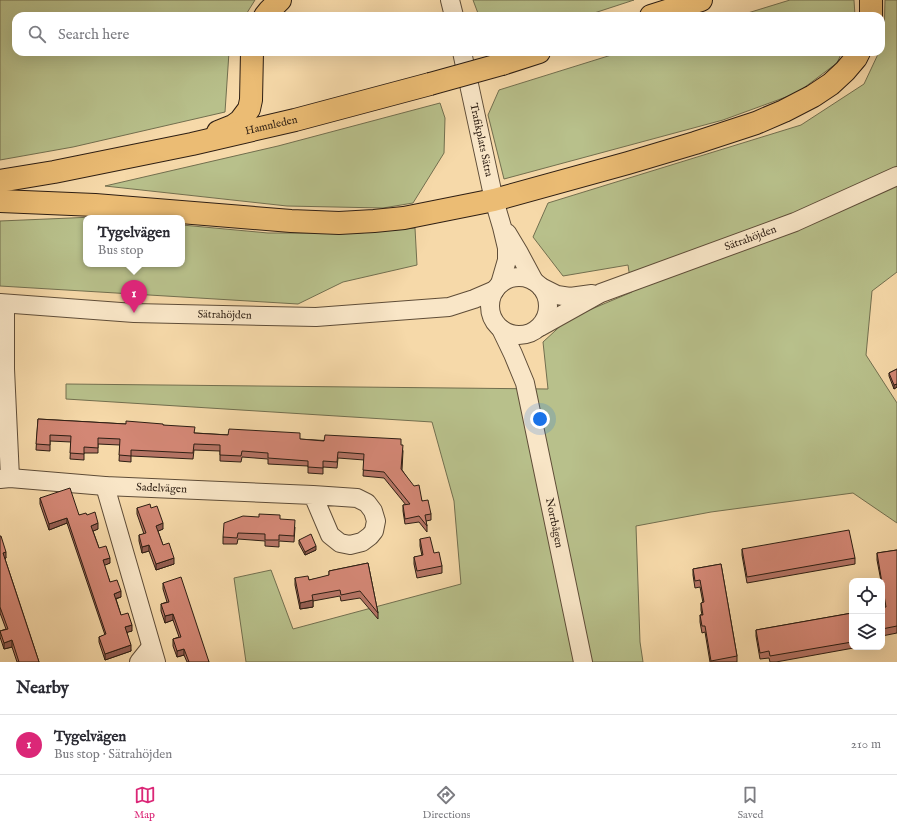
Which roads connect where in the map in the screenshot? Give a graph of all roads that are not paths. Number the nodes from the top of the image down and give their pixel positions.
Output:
1 (280, 0) edge
2 (450, 0) edge
3 (701, 0) edge
4 (871, 0) edge
5 (268, 12) edge
6 (453, 12) edge
7 (664, 12) edge
8 (871, 12) edge
9 (252, 56) edge
10 (463, 56) edge
11 (527, 56) edge
12 (857, 56) edge
13 (192, 144) junction
14 (897, 176) edge
15 (0, 181) edge
16 (494, 200) junction
17 (0, 201) edge
18 (502, 227) junction
19 (538, 284) junction
20 (497, 287) junction
21 (601, 293) junction
22 (2, 304) edge
23 (449, 308) junction
24 (498, 326) junction
25 (537, 329) junction
26 (525, 383) junction
27 (5, 479) edge
28 (106, 486) junction
29 (313, 495) dead end
30 (154, 654) edge
31 (139, 662) edge
32 (583, 662) edge

1 - 5 main road
2 - 6 street
3 - 7 main road
4 - 8 main road
9 - 13 main road
10 - 16 street, Trafikplats Sätra
11 - 13 main road, Hamnleden, bridge
12 - 16 main road
13 - 15 main road, Hamnleden
14 - 21 street, Sätrahöjden
16 - 17 main road
16 - 18 street, Trafikplats Sätra
18 - 19 street, Trafikplats Sätra
18 - 20 street, Trafikplats Sätra
19 - 20 street
19 - 21 street, Sätrahöjden
19 - 25 street
20 - 23 street, Sätrahöjden
20 - 24 street
21 - 25 street, Sätrahöjden
22 - 23 street, Sätrahöjden
22 - 27 street, Sadelvägen
23 - 24 street, Sätrahöjden
24 - 25 street
24 - 26 street, Norrbågen
25 - 26 street, Norrbågen
26 - 32 street, Norrbågen
27 - 28 street, Sadelvägen
28 - 29 street, Sadelvägen
28 - 30 street
30 - 31 street

